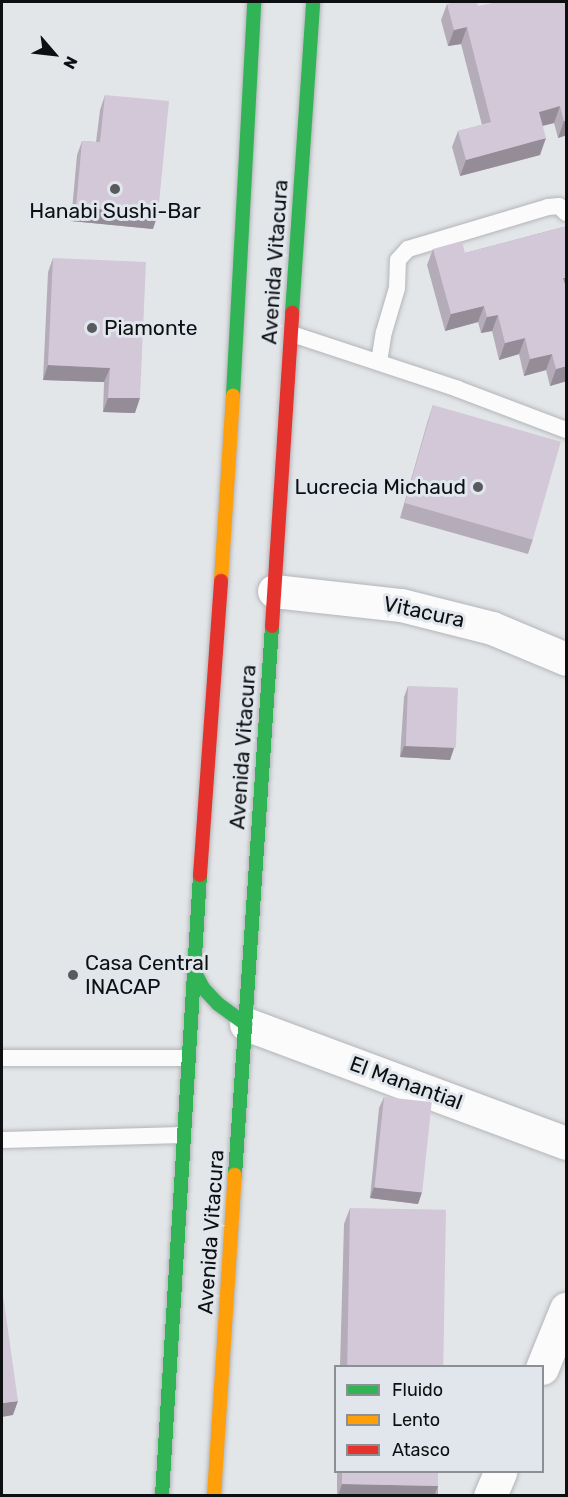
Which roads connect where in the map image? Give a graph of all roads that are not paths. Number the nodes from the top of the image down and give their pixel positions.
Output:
1 (254, 2) edge
2 (313, 2) edge
3 (567, 213) edge
4 (292, 334) junction
5 (379, 362) junction
6 (567, 430) edge
7 (274, 591) junction
8 (567, 659) edge
9 (193, 969) junction
10 (246, 1024) junction
11 (2, 1058) edge
12 (188, 1058) junction
13 (183, 1135) junction
14 (2, 1140) edge
15 (567, 1143) edge
16 (567, 1309) edge
17 (544, 1366) edge
18 (500, 1473) edge
19 (162, 1496) edge
20 (214, 1496) edge
21 (490, 1496) edge

1 - 9 main road, Avenida Vitacura
2 - 4 main road, Avenida Vitacura
3 - 5 lane
4 - 5 lane
4 - 7 main road, Avenida Vitacura
5 - 6 lane
7 - 8 street, Vitacura
7 - 10 main road, Avenida Vitacura
9 - 10 main road
9 - 12 main road, Avenida Vitacura
10 - 15 street, El Manantial
10 - 20 main road, Avenida Vitacura
11 - 12 lane
12 - 13 main road, Avenida Vitacura
13 - 14 lane
13 - 19 main road, Avenida Vitacura
16 - 17 street
18 - 21 street

